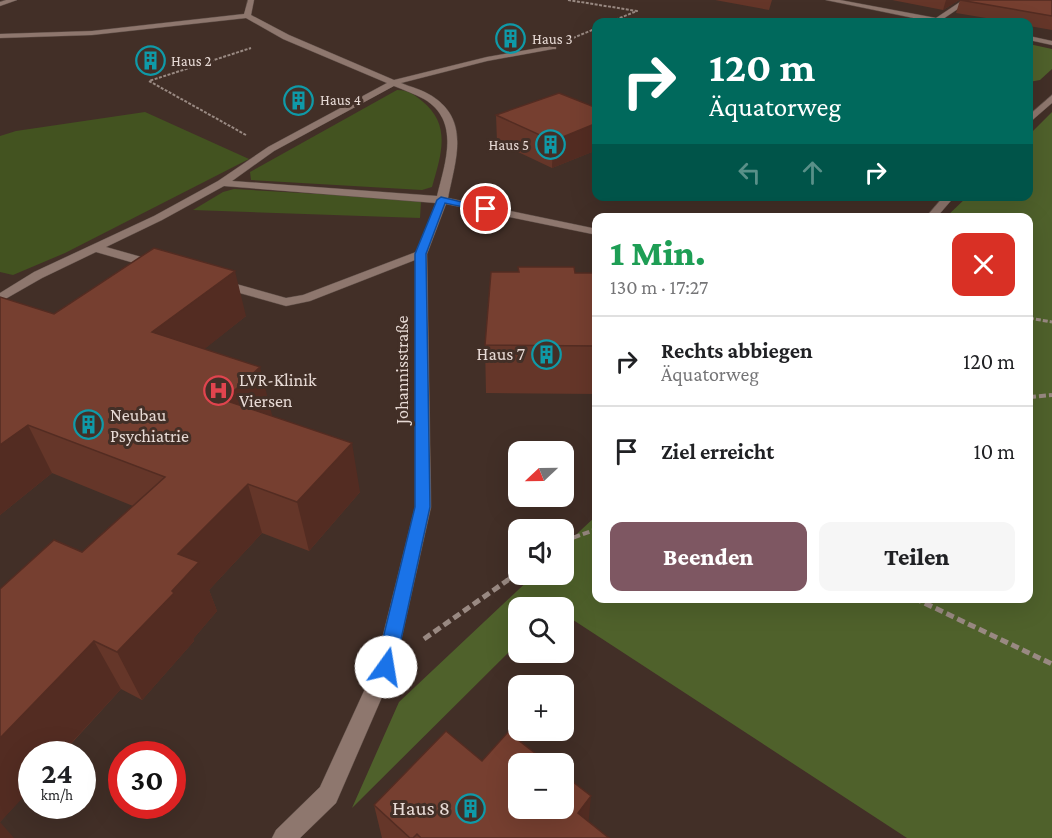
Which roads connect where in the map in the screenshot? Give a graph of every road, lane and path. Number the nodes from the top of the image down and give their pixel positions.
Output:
1 (14, 0) edge
2 (251, 0) edge
3 (568, 0) edge
4 (829, 0) edge
5 (968, 0) edge
6 (0, 4) edge
7 (247, 16) junction
8 (620, 18) edge
9 (921, 18) edge
10 (941, 18) edge
11 (0, 36) edge
12 (286, 37) junction
13 (1033, 39) edge
14 (1052, 43) edge
15 (553, 47) dead end
16 (396, 82) junction
17 (1052, 98) edge
18 (1033, 116) edge
19 (271, 148) junction
20 (222, 183) junction
21 (441, 200) junction
22 (945, 201) edge
23 (935, 213) edge
24 (592, 231) edge
25 (94, 248) junction
26 (421, 254) junction
27 (163, 267) edge
28 (208, 280) edge
29 (0, 298) edge
30 (1033, 319) edge
31 (1052, 322) edge
32 (1052, 395) edge
33 (1033, 397) edge
34 (592, 531) edge
35 (574, 537) edge
36 (508, 580) edge
37 (924, 603) edge
38 (1052, 664) edge
39 (386, 667) junction
40 (284, 838) edge

1 - 6 street
2 - 7 street
3 - 8 path
4 - 9 street
5 - 10 street
7 - 11 street
7 - 12 street, Johannisstraße
12 - 16 street, Johannisstraße
12 - 19 path
13 - 14 street
15 - 16 street
16 - 19 street
16 - 21 street, Johannisstraße
17 - 18 street
19 - 20 street
20 - 21 street
20 - 25 street
21 - 24 street
21 - 26 street, Johannisstraße
22 - 23 street
25 - 27 street
25 - 29 street
26 - 28 street
26 - 39 street, Johannisstraße
30 - 31 path
32 - 33 path
34 - 35 path
36 - 39 path
37 - 38 path
39 - 40 street, Johannisstraße

